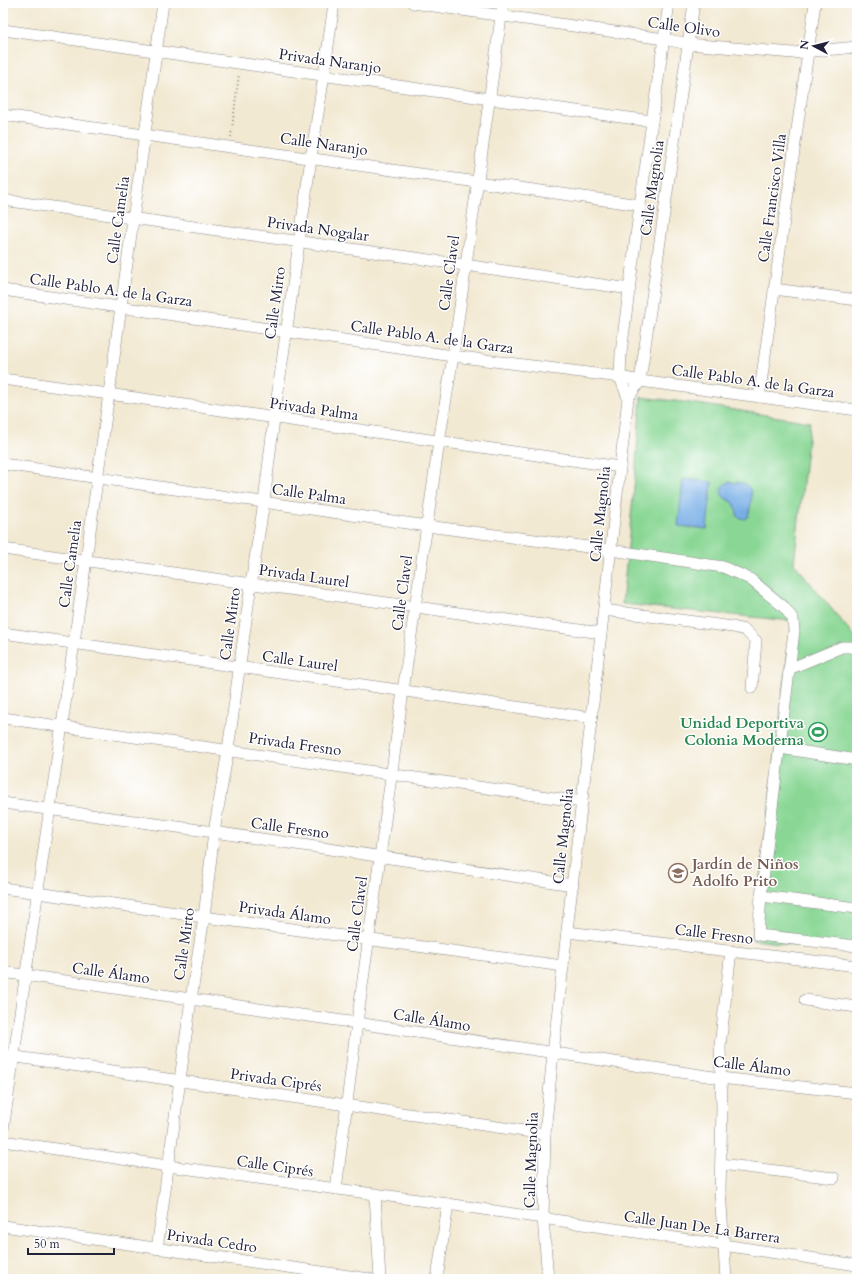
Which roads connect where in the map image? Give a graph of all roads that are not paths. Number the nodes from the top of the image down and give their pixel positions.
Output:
1 (163, 3) edge
2 (334, 3) edge
3 (413, 3) edge
4 (503, 3) edge
5 (669, 3) edge
6 (694, 3) edge
7 (815, 3) edge
8 (501, 15) junction
9 (3, 30) edge
10 (664, 39) junction
11 (688, 44) junction
12 (857, 47) edge
13 (156, 51) junction
14 (808, 52) junction
15 (324, 75) junction
16 (490, 100) junction
17 (3, 115) edge
18 (652, 121) junction
19 (144, 135) junction
20 (311, 158) junction
21 (477, 181) junction
22 (3, 200) edge
23 (640, 205) junction
24 (133, 218) junction
25 (299, 242) junction
26 (465, 265) junction
27 (630, 289) junction
28 (774, 289) junction
29 (3, 290) edge
30 (857, 300) edge
31 (122, 307) junction
32 (287, 332) junction
33 (453, 356) junction
34 (620, 377) junction
35 (3, 379) edge
36 (640, 381) junction
37 (109, 395) junction
38 (758, 397) junction
39 (628, 398) junction
40 (857, 410) edge
41 (274, 419) junction
42 (439, 442) junction
43 (3, 464) edge
44 (620, 468) junction
45 (98, 478) junction
46 (264, 502) junction
47 (427, 526) junction
48 (3, 549) edge
49 (611, 550) junction
50 (86, 560) junction
51 (251, 584) junction
52 (415, 608) junction
53 (604, 610) junction
54 (3, 633) edge
55 (601, 633) junction
56 (74, 644) junction
57 (857, 651) edge
58 (239, 667) junction
59 (789, 669) junction
60 (752, 688) dead end
61 (403, 691) junction
62 (3, 718) edge
63 (592, 718) junction
64 (61, 727) junction
65 (780, 748) junction
66 (228, 750) junction
67 (857, 760) edge
68 (392, 774) junction
69 (582, 802) junction
70 (3, 803) edge
71 (49, 810) junction
72 (214, 832) junction
73 (380, 857) junction
74 (573, 885) junction
75 (3, 888) edge
76 (38, 893) junction
77 (761, 896) junction
78 (857, 908) edge
79 (204, 917) junction
80 (567, 932) junction
81 (369, 940) junction
82 (857, 946) edge
83 (731, 951) junction
84 (563, 966) junction
85 (857, 966) edge
86 (3, 972) edge
87 (26, 976) junction
88 (191, 999) junction
89 (804, 1000) dead end
90 (857, 1007) edge
91 (357, 1023) junction
92 (553, 1053) junction
93 (8, 1056) edge
94 (720, 1078) junction
95 (180, 1081) junction
96 (857, 1093) edge
97 (347, 1105) junction
98 (3, 1130) edge
99 (545, 1134) junction
100 (3, 1140) edge
101 (721, 1164) junction
102 (168, 1166) junction
103 (834, 1178) dead end
104 (336, 1189) junction
105 (375, 1195) junction
106 (448, 1204) junction
107 (544, 1218) junction
108 (3, 1226) edge
109 (724, 1246) junction
110 (156, 1248) junction
111 (857, 1265) edge
112 (370, 1279) edge
113 (380, 1279) edge
114 (437, 1279) edge
115 (548, 1279) edge
116 (726, 1279) edge

1 - 13 street, Calle Camelia
2 - 15 street, Calle Mirto
3 - 8 street, Calle Olivo
4 - 8 street, Calle Clavel
5 - 10 street, Calle Magnolia
6 - 11 street, Calle Magnolia
7 - 14 street, Calle Francisco Villa
8 - 10 street, Calle Olivo
8 - 16 street, Calle Clavel
9 - 13 street, Privada Naranjo
10 - 11 street, Calle Olivo
10 - 18 street, Calle Magnolia
11 - 14 street, Calle Olivo
11 - 36 street, Calle Magnolia
12 - 14 street, Calle Olivo
13 - 15 street, Privada Naranjo
13 - 19 street, Calle Camelia
14 - 28 street, Calle Francisco Villa
15 - 16 street, Privada Naranjo
15 - 20 street, Calle Mirto
16 - 18 street, Privada Naranjo
16 - 21 street, Calle Clavel
17 - 19 street, Calle Naranjo
18 - 23 street, Calle Magnolia
19 - 20 street, Calle Naranjo
19 - 24 street, Calle Camelia
20 - 21 street, Calle Naranjo
20 - 25 street, Calle Mirto
21 - 23 street, Calle Naranjo
21 - 26 street, Calle Clavel
22 - 24 street, Privada Nogalar
23 - 27 street, Calle Magnolia
24 - 25 street, Privada Nogalar
24 - 31 street, Calle Camelia
25 - 26 street, Privada Nogalar
25 - 32 street, Calle Mirto
26 - 27 street, Privada Nogalar
26 - 33 street, Calle Clavel
27 - 34 street, Calle Magnolia
28 - 30 street
28 - 38 street, Calle Francisco Villa
29 - 31 street, Calle Pablo A. de la Garza
31 - 32 street, Calle Pablo A. de la Garza
31 - 37 street, Calle Camelia
32 - 33 street, Calle Pablo A. de la Garza
32 - 41 street, Calle Mirto
33 - 34 street, Calle Pablo A. de la Garza
33 - 42 street, Calle Clavel
34 - 36 street, Calle Pablo A. de la Garza
34 - 39 street, Calle Magnolia
35 - 37 street, Privada Palma
36 - 38 street, Calle Pablo A. de la Garza
36 - 39 street, Calle Magnolia
37 - 41 street, Privada Palma
37 - 45 street, Calle Camelia
38 - 40 street, Calle Pablo A. de la Garza
39 - 44 street, Calle Magnolia
41 - 42 street, Privada Palma
41 - 46 street, Calle Mirto
42 - 44 street, Privada Palma
42 - 47 street, Calle Clavel
43 - 45 street, Calle Palma
44 - 49 street, Calle Magnolia
45 - 46 street, Calle Palma
45 - 50 street, Calle Camelia
46 - 47 street, Calle Palma
46 - 51 street, Calle Mirto
47 - 49 street, Calle Palma
47 - 52 street, Calle Clavel
48 - 50 street, Privada Laurel
49 - 53 street, Calle Magnolia
49 - 59 street, Calle Palma
50 - 51 street, Privada Laurel
50 - 56 street, Calle Camelia
51 - 52 street, Privada Laurel
51 - 58 street, Calle Mirto
52 - 55 street, Privada Laurel
52 - 61 street, Calle Clavel
53 - 55 street, Calle Magnolia
53 - 60 street
54 - 56 street, Calle Laurel
55 - 63 street, Calle Magnolia
56 - 58 street, Calle Laurel
56 - 64 street, Calle Camelia
57 - 59 street
58 - 61 street, Calle Laurel
58 - 66 street, Calle Mirto
59 - 65 street
61 - 63 street, Calle Laurel
61 - 68 street, Calle Clavel
62 - 64 street, Privada Fresno
63 - 69 street, Calle Magnolia
64 - 66 street, Privada Fresno
64 - 71 street, Calle Camelia
65 - 67 street
65 - 77 street
66 - 68 street, Privada Fresno
66 - 72 street, Calle Mirto
68 - 69 street, Privada Fresno
68 - 73 street, Calle Clavel
69 - 74 street, Calle Magnolia
70 - 71 street, Calle Fresno
71 - 72 street, Calle Fresno
71 - 76 street, Calle Camelia
72 - 73 street, Calle Fresno
72 - 79 street, Calle Mirto
73 - 74 street, Calle Fresno
73 - 81 street, Calle Clavel
74 - 80 street, Calle Magnolia
75 - 76 street, Privada Álamo
76 - 79 street, Privada Álamo
76 - 87 street, Calle Camelia
77 - 78 street
77 - 82 street
79 - 81 street, Privada Álamo
79 - 88 street, Calle Mirto
80 - 83 street, Calle Fresno
80 - 84 street, Calle Magnolia
81 - 84 street, Privada Álamo
81 - 91 street, Calle Clavel
83 - 85 street, Calle Fresno
83 - 94 street
84 - 92 street, Calle Magnolia
86 - 87 street, Calle Álamo
87 - 88 street, Calle Álamo
87 - 93 street, Calle Camelia
88 - 91 street, Calle Álamo
88 - 95 street, Calle Mirto
89 - 90 street
91 - 92 street, Calle Álamo
91 - 97 street, Calle Clavel
92 - 94 street, Calle Álamo
92 - 99 street, Calle Magnolia
93 - 95 street, Privada Ciprés
93 - 98 street, Calle Camelia
94 - 96 street, Calle Álamo
94 - 101 street
95 - 97 street, Privada Ciprés
95 - 102 street, Calle Mirto
97 - 99 street, Privada Ciprés
97 - 104 street, Calle Clavel
99 - 107 street, Calle Magnolia
100 - 102 street, Calle Ciprés
101 - 103 street
101 - 109 street
102 - 104 street, Calle Ciprés
102 - 110 street, Calle Mirto
104 - 105 street, Calle Ciprés
105 - 106 street, Calle Ciprés
105 - 113 street
106 - 107 street, Calle Ciprés
106 - 114 street
107 - 109 street, Calle Juan De La Barrera
107 - 115 street, Calle Magnolia
108 - 110 street, Privada Cedro
109 - 111 street, Calle Juan De La Barrera
109 - 116 street
110 - 112 street, Privada Cedro

